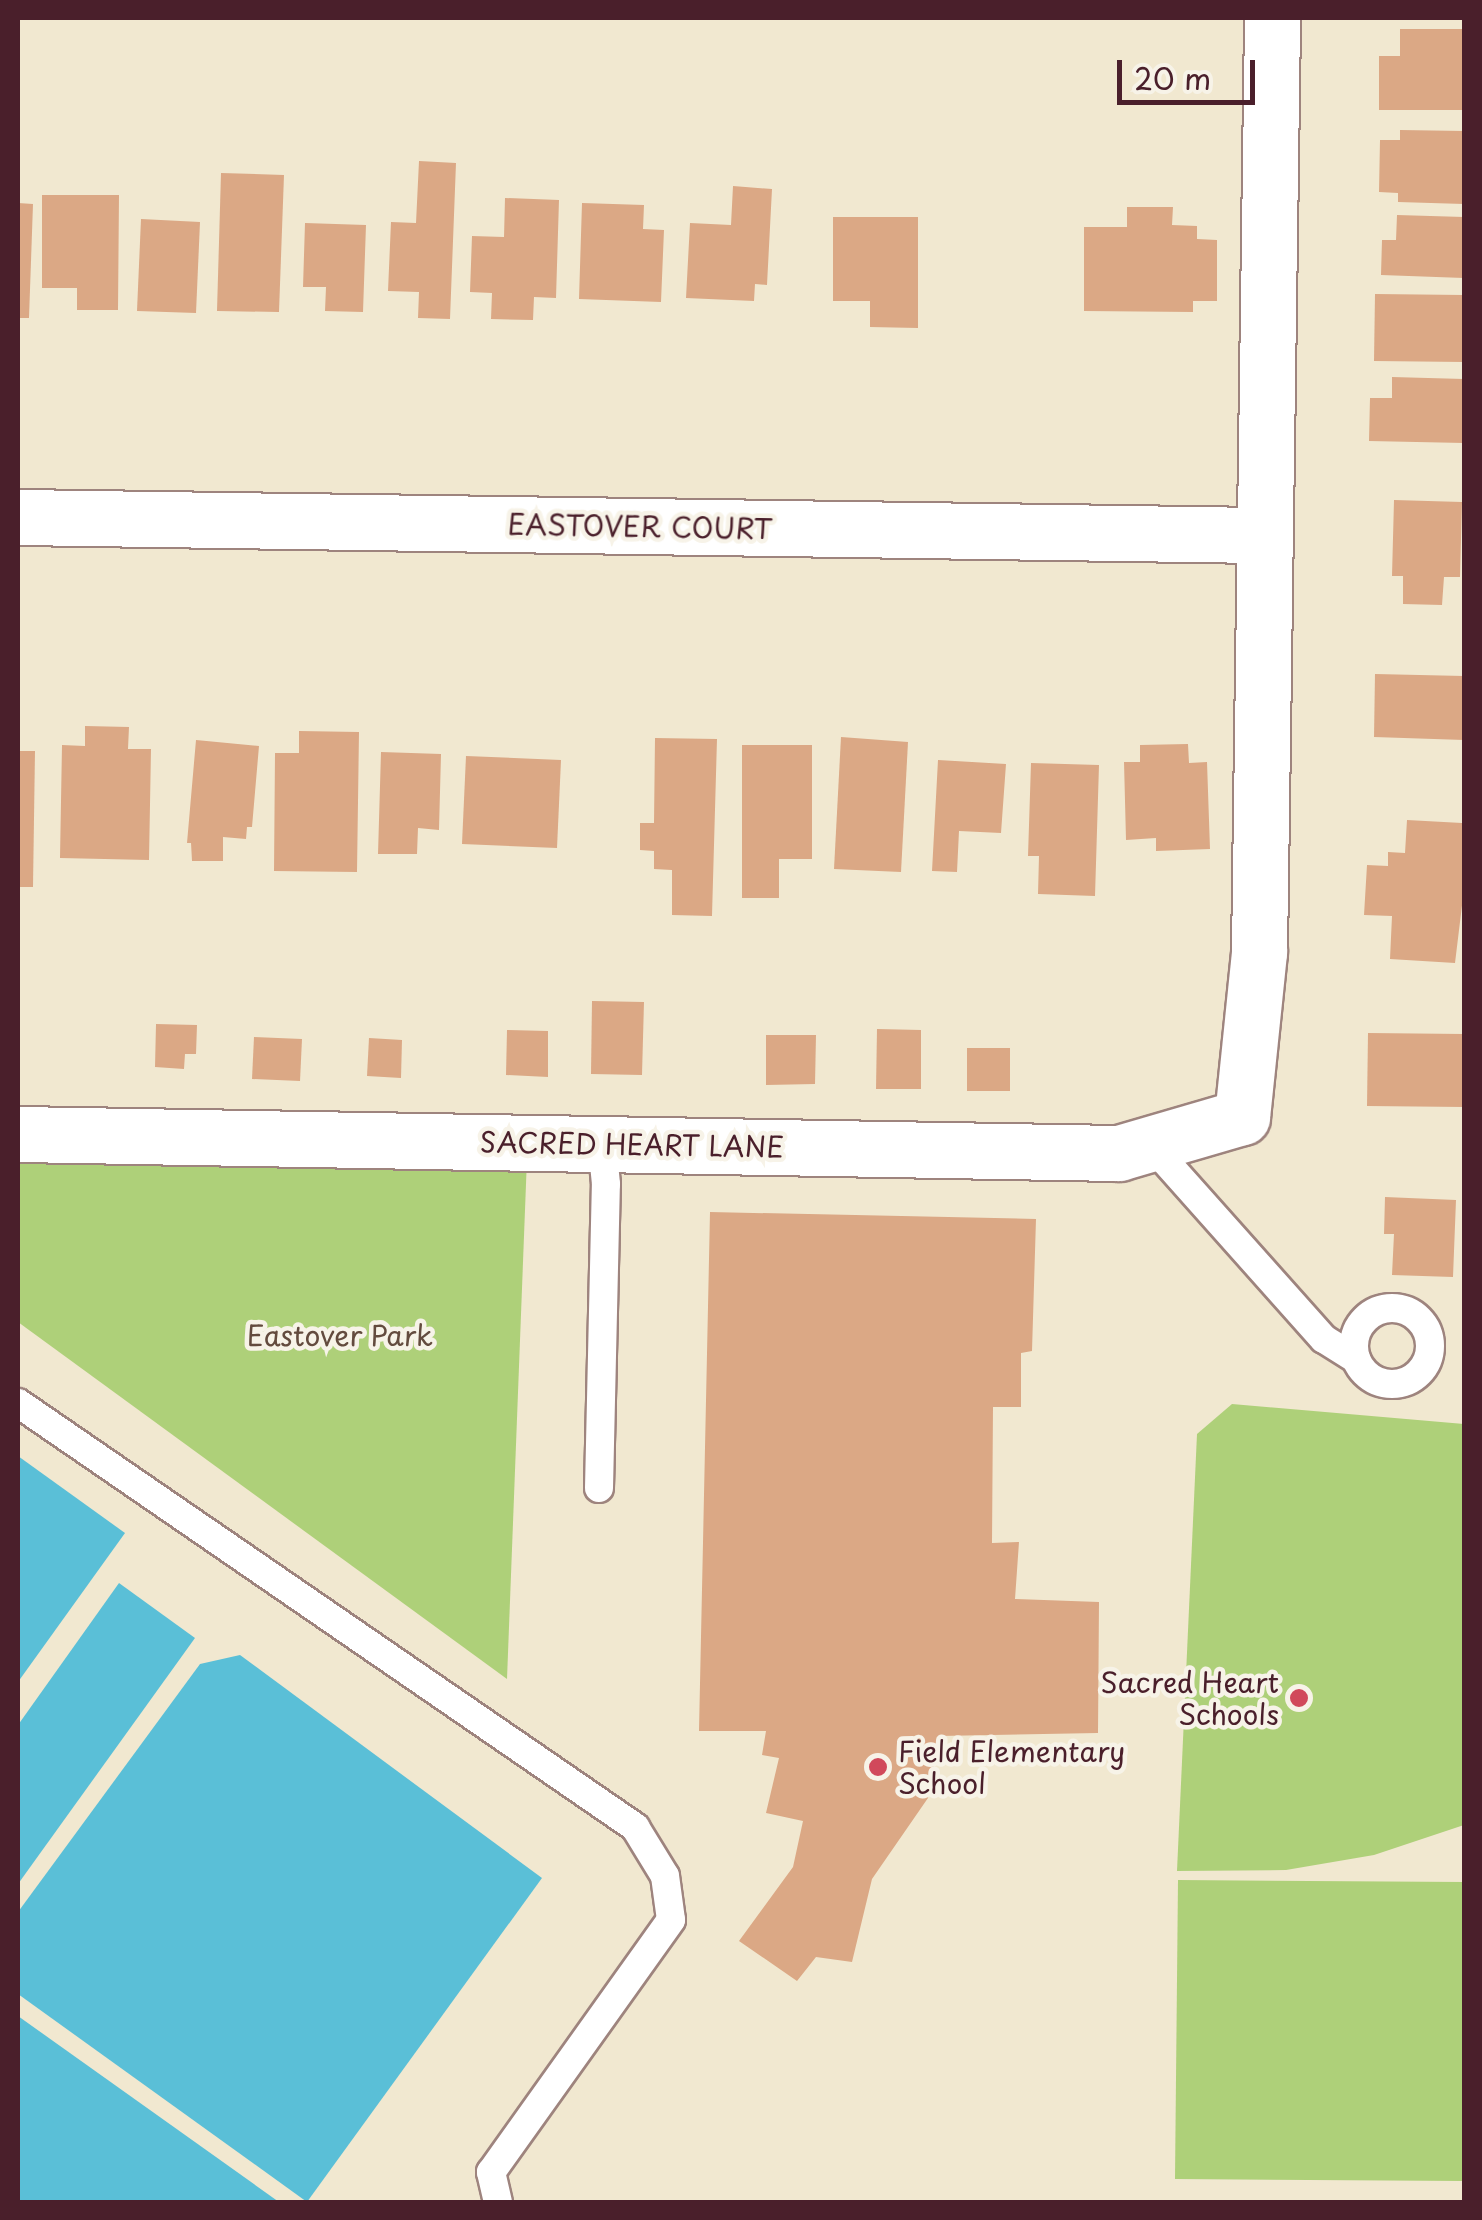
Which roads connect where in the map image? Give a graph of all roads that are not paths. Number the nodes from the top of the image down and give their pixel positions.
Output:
1 (1272, 18) edge
2 (18, 517) edge
3 (1263, 535) junction
4 (18, 1134) edge
5 (602, 1144) junction
6 (1150, 1144) junction
7 (1356, 1359) dead end
8 (18, 1404) edge
9 (599, 1488) dead end
10 (498, 2202) edge

1 - 3 street
2 - 3 street, EASTOVER COURT
3 - 6 street, SACRED HEART LANE
4 - 5 street, SACRED HEART LANE
5 - 6 street, SACRED HEART LANE
5 - 9 lane
6 - 7 lane
8 - 10 lane

